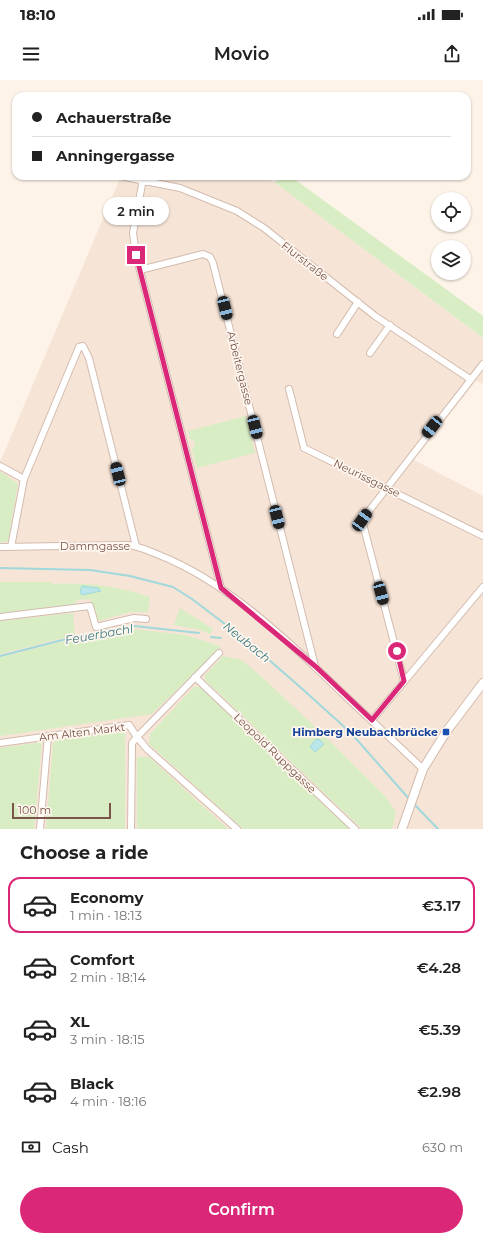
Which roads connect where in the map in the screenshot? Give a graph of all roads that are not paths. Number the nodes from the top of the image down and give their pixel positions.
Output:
1 (143, 180) edge
2 (147, 180) edge
3 (140, 270) junction
4 (358, 302) junction
5 (390, 325) junction
6 (337, 334) dead end
7 (370, 353) dead end
8 (483, 364) edge
9 (470, 379) junction
10 (289, 390) dead end
11 (0, 466) edge
12 (24, 479) junction
13 (386, 487) junction
14 (483, 536) edge
15 (136, 546) junction
16 (0, 547) edge
17 (11, 547) junction
18 (483, 587) edge
19 (221, 588) junction
20 (0, 617) edge
21 (146, 619) dead end
22 (220, 653) dead end
23 (315, 666) junction
24 (195, 677) junction
25 (404, 681) junction
26 (483, 683) edge
27 (372, 720) junction
28 (48, 736) junction
29 (137, 737) junction
30 (0, 742) edge
31 (423, 769) junction
32 (40, 829) edge
33 (131, 829) edge
34 (237, 829) edge
35 (355, 829) edge
36 (402, 829) edge

1 - 3 street
2 - 4 street, Flurstraße
3 - 19 street
3 - 23 street, Arbeitergasse
4 - 5 street, Flurstraße
4 - 6 street
5 - 7 street
5 - 9 street, Flurstraße
8 - 9 street
9 - 13 street
10 - 13 street, Neurissgasse
11 - 12 street
12 - 15 street
12 - 17 street
13 - 14 street, Neurissgasse
13 - 25 street
15 - 17 street, Dammgasse
15 - 19 street, Dammgasse
16 - 17 street, Dammgasse
18 - 25 street
19 - 23 street, Dammgasse
20 - 21 street
22 - 24 street, Am Alten Markt
23 - 27 street, Dammgasse
24 - 29 street, Am Alten Markt
24 - 35 street, Leopold Ruppgasse
25 - 27 street
26 - 31 street
27 - 31 street, Dammgasse
28 - 29 street, Am Alten Markt
28 - 30 street, Am Alten Markt
28 - 32 street
29 - 33 street
29 - 34 street
31 - 36 street

